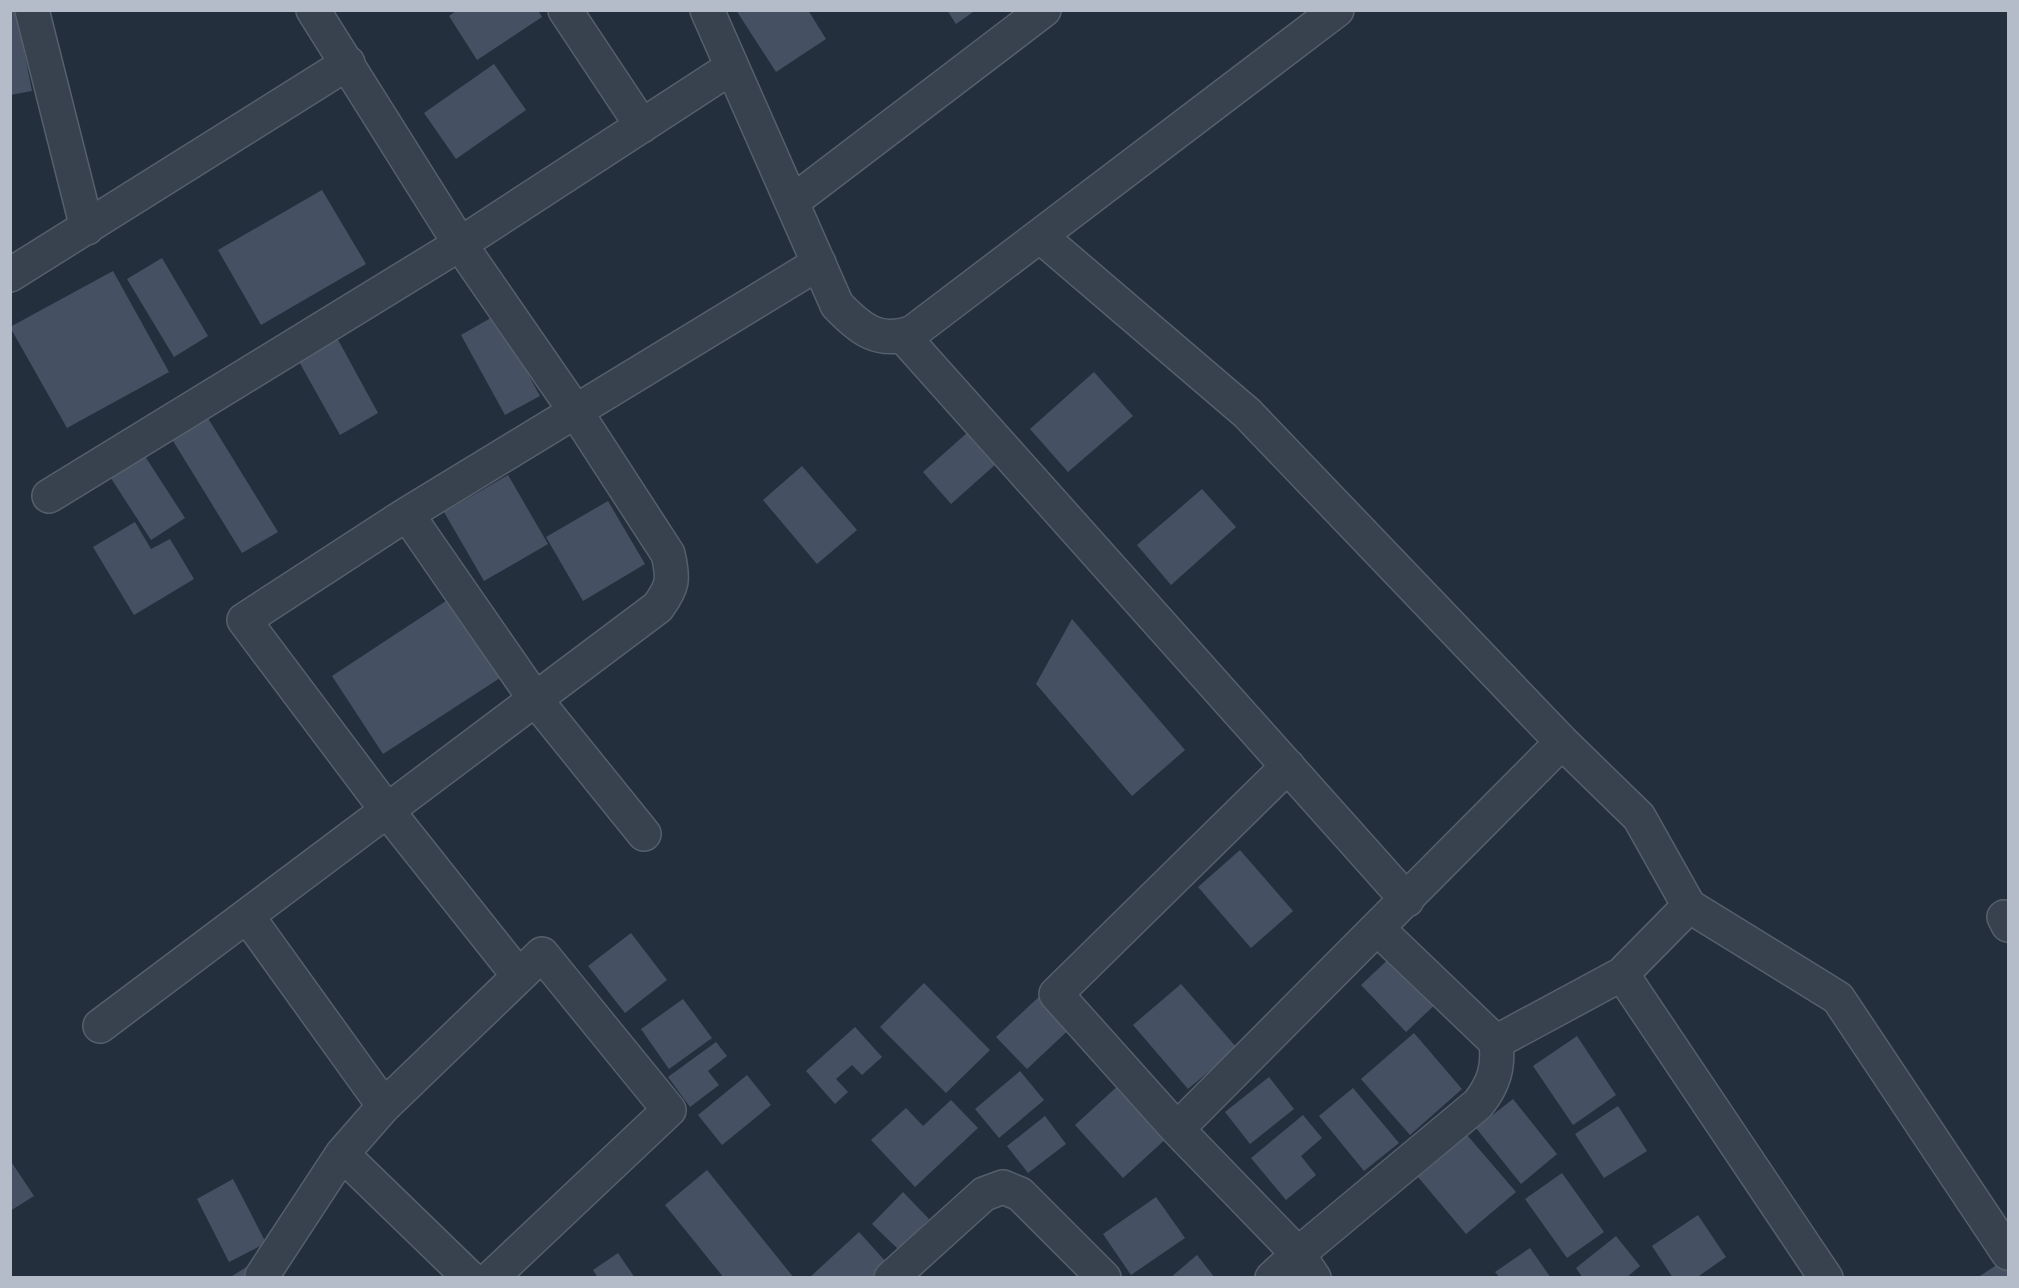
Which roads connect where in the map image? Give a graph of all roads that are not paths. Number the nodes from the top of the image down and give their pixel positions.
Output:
1 (32, 10) edge
2 (313, 10) edge
3 (565, 10) edge
4 (1044, 10) edge
5 (1337, 10) edge
6 (712, 13) edge
7 (348, 63) junction
8 (732, 67) junction
9 (642, 126) junction
10 (792, 202) junction
11 (87, 228) junction
12 (1040, 236) junction
13 (460, 244) junction
14 (819, 263) junction
15 (10, 275) edge
16 (903, 336) junction
17 (576, 412) junction
18 (50, 496) dead end
19 (406, 514) junction
20 (535, 699) junction
21 (1562, 742) junction
22 (1288, 766) junction
23 (386, 809) junction
24 (644, 834) dead end
25 (1407, 900) junction
26 (1689, 906) junction
27 (248, 916) junction
28 (1378, 929) junction
29 (1622, 974) junction
30 (518, 975) junction
31 (100, 1026) dead end
32 (1496, 1042) junction
33 (384, 1106) junction
34 (1177, 1130) junction
35 (342, 1154) junction
36 (2008, 1253) edge
37 (1306, 1266) edge
38 (264, 1278) edge
39 (470, 1278) edge
40 (491, 1278) edge
41 (891, 1278) edge
42 (1104, 1278) edge
43 (1272, 1278) edge
44 (1826, 1278) edge

1 - 11 street
2 - 7 street
3 - 9 street
4 - 10 street
5 - 12 street
6 - 8 street
7 - 11 street
7 - 13 street
8 - 9 street
8 - 10 street
9 - 13 street
10 - 14 street
11 - 15 street
12 - 16 street
12 - 21 street
13 - 17 street
13 - 18 street
14 - 16 street
14 - 17 street
16 - 22 street
17 - 19 street
17 - 20 street
19 - 20 street
19 - 23 street
20 - 23 street
20 - 24 street
21 - 25 street
21 - 26 street
22 - 25 street
22 - 34 street
23 - 27 street
23 - 30 street
25 - 28 street
26 - 29 street
26 - 36 street
27 - 31 street
27 - 33 street
28 - 32 street
28 - 34 street
29 - 32 street
29 - 44 street
30 - 33 street
30 - 40 street
32 - 37 street
33 - 35 street
34 - 37 street
35 - 38 street
35 - 39 street
37 - 43 street
41 - 42 street

